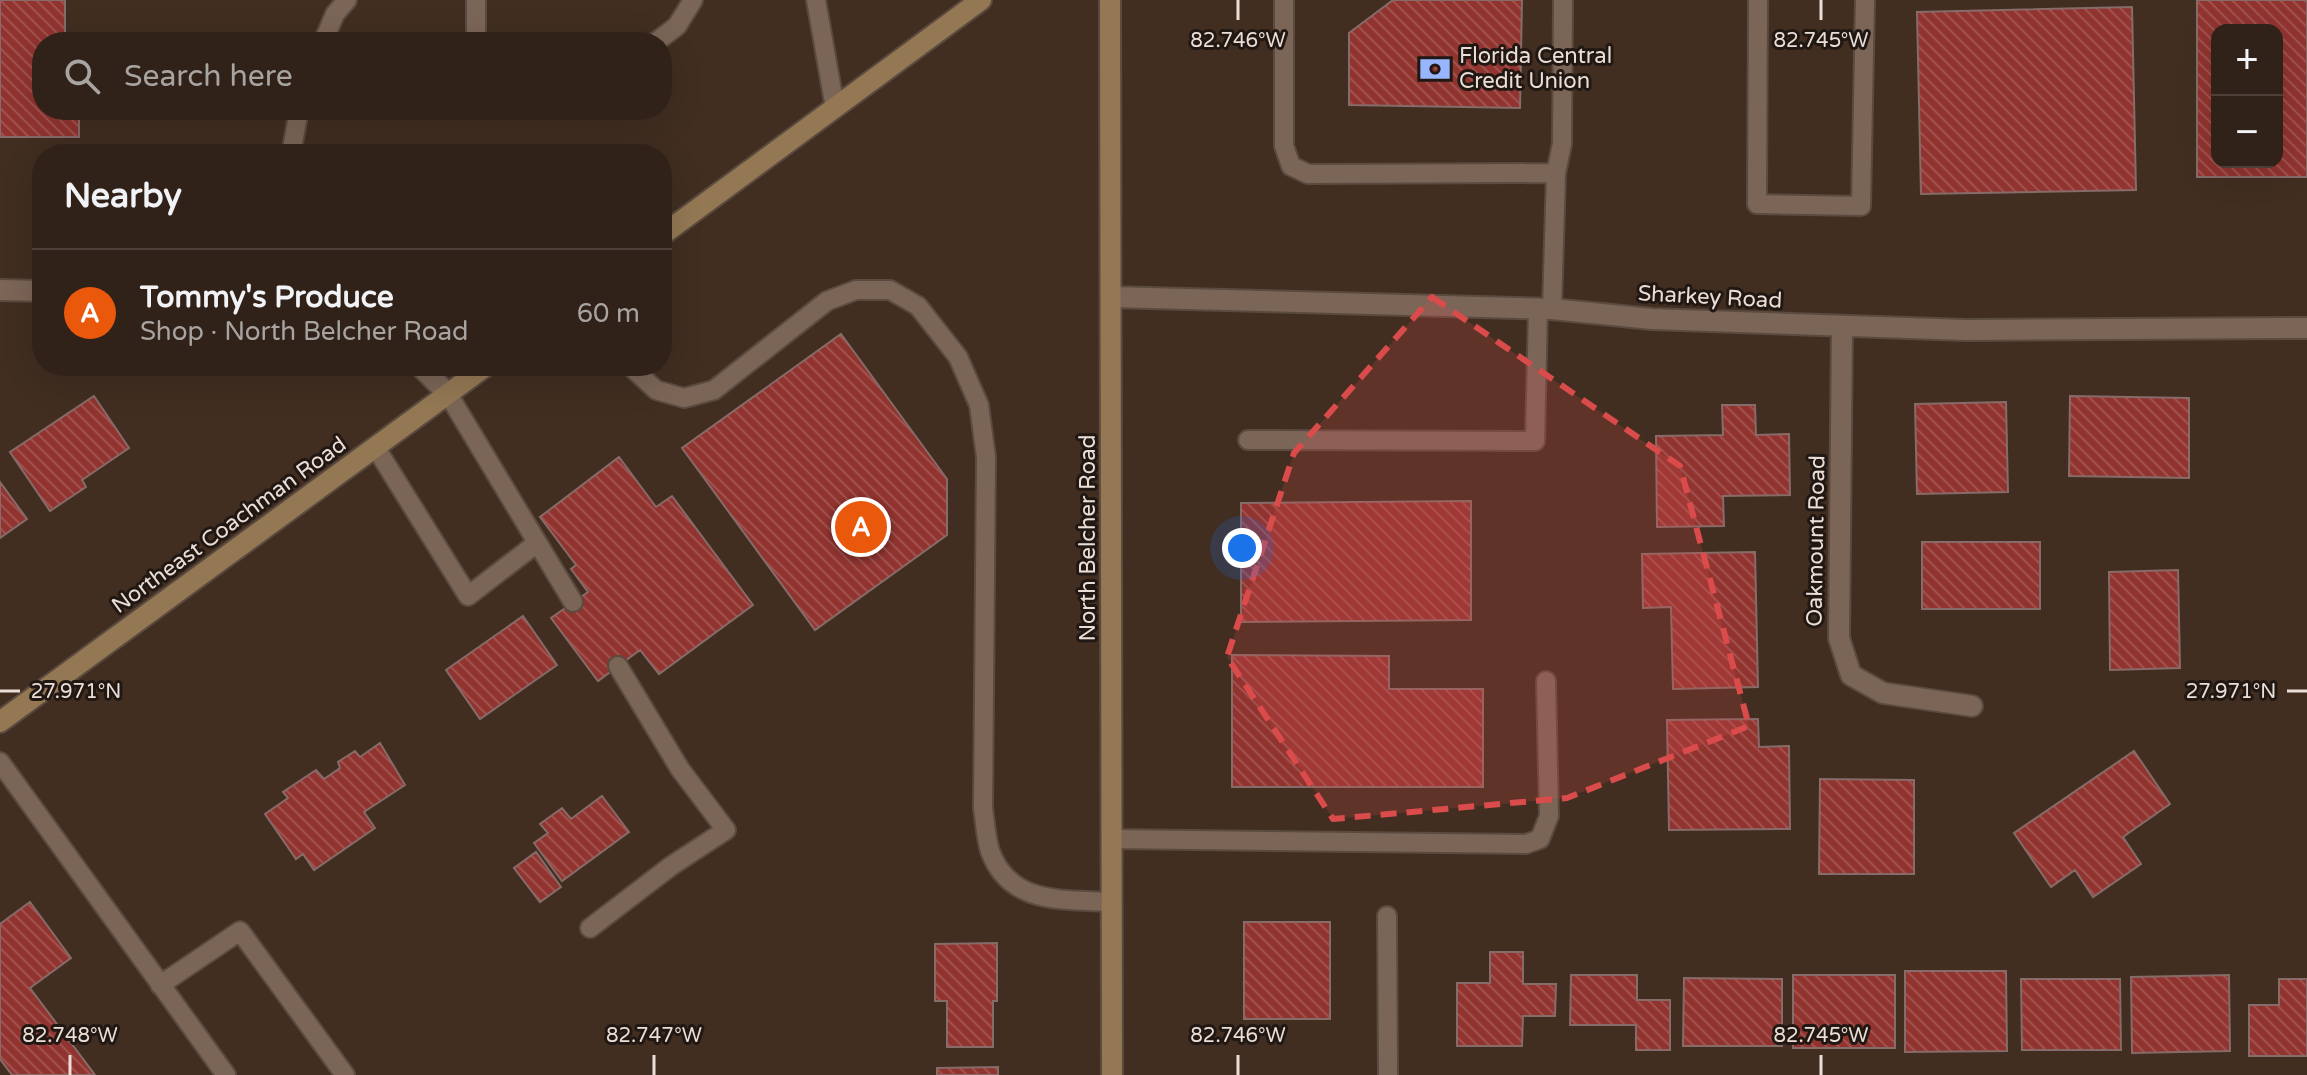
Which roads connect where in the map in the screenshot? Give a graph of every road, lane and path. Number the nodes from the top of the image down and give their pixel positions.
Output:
1 (347, 0) edge
2 (476, 0) edge
3 (693, 0) edge
4 (816, 0) edge
5 (981, 0) edge
6 (1110, 0) edge
7 (1284, 0) edge
8 (1563, 0) edge
9 (1758, 0) edge
10 (1865, 0) edge
11 (327, 32) edge
12 (476, 32) edge
13 (669, 32) edge
14 (835, 108) junction
15 (297, 120) edge
16 (293, 144) edge
17 (1556, 173) junction
18 (672, 228) edge
19 (0, 290) edge
20 (32, 291) edge
21 (1112, 297) junction
22 (1545, 309) junction
23 (1842, 327) junction
24 (2307, 328) edge
25 (430, 376) edge
26 (472, 376) edge
27 (641, 376) edge
28 (448, 394) junction
29 (1248, 440) dead end
30 (376, 448) junction
31 (537, 543) junction
32 (573, 602) dead end
33 (618, 666) dead end
34 (1546, 681) dead end
35 (1972, 706) dead end
36 (0, 722) edge
37 (0, 762) edge
38 (1112, 839) junction
39 (1112, 902) junction
40 (1387, 916) dead end
41 (590, 928) dead end
42 (160, 985) junction
43 (226, 1075) edge
44 (345, 1075) edge
45 (1112, 1075) edge
46 (1388, 1075) edge

1 - 11 lane
2 - 12 lane
3 - 13 lane
4 - 14 lane
5 - 14 main road
6 - 21 main road, North Belcher Road
7 - 17 lane
8 - 17 lane
9 - 10 lane
14 - 18 main road
15 - 16 lane
17 - 22 lane
19 - 20 street
21 - 22 street, Sharkey Road
21 - 38 main road, North Belcher Road
22 - 23 street, Sharkey Road
22 - 29 lane
23 - 24 street, Sharkey Road
23 - 35 street, Oakmount Road
25 - 28 street
26 - 28 main road, Northeast Coachman Road
27 - 39 lane
28 - 30 main road, Northeast Coachman Road
28 - 31 lane
30 - 31 lane
30 - 36 main road, Northeast Coachman Road
31 - 32 lane
33 - 41 lane
34 - 38 lane
37 - 42 lane
38 - 39 main road, North Belcher Road
39 - 45 main road, North Belcher Road
40 - 46 lane
42 - 43 lane
42 - 44 lane

